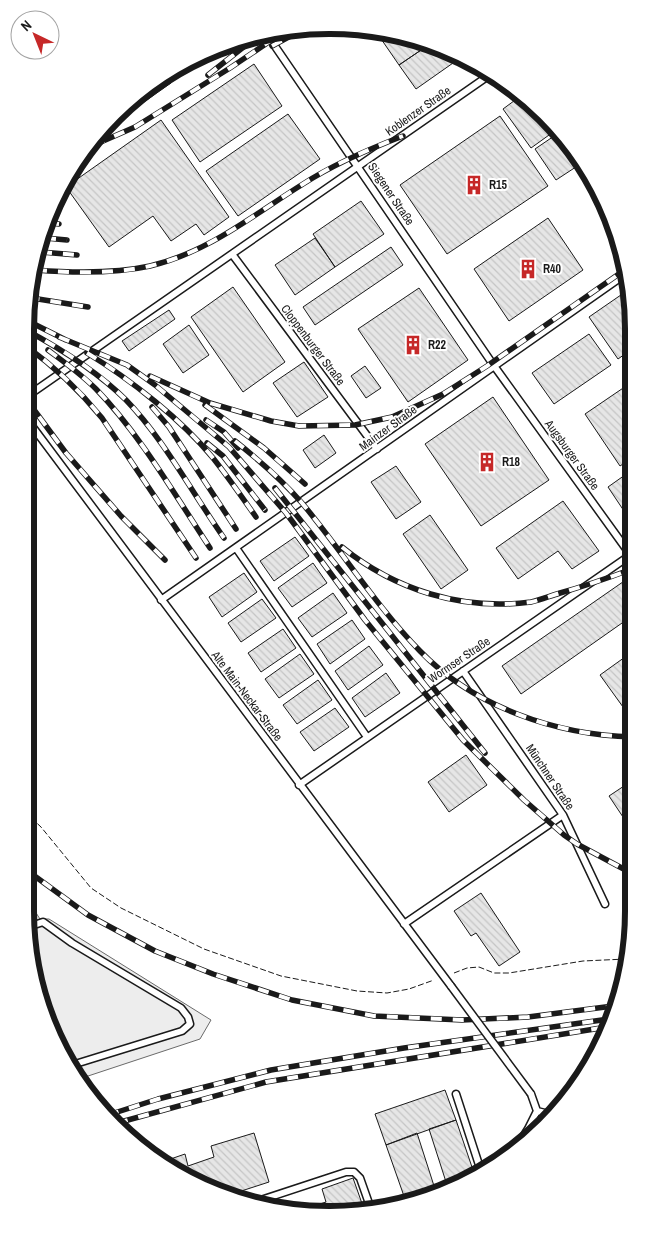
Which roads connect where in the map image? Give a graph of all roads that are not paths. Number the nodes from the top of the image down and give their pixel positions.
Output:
1 (270, 39) edge
2 (485, 78) edge
3 (358, 166) junction
4 (232, 254) junction
5 (621, 277) edge
6 (494, 365) junction
7 (34, 392) edge
8 (34, 429) edge
9 (377, 449) junction
10 (625, 546) edge
11 (236, 548) junction
12 (625, 561) edge
13 (161, 600) junction
14 (463, 670) junction
15 (367, 737) junction
16 (299, 785) junction
17 (563, 815) junction
18 (605, 904) dead end
19 (404, 924) junction
20 (34, 925) edge
21 (77, 1064) edge
22 (456, 1094) dead end
23 (537, 1111) junction
24 (545, 1113) edge
25 (526, 1132) edge
26 (479, 1166) edge
27 (264, 1199) edge
28 (369, 1204) edge

1 - 3 lane, Siegener Straße
2 - 3 lane, Koblenzer Straße
3 - 4 lane
3 - 6 lane, Siegener Straße
4 - 7 lane
4 - 9 lane, Cloppenburger Straße
5 - 6 lane, Mainzer Straße
6 - 9 lane, Mainzer Straße
6 - 10 lane, Augsburger Straße
8 - 13 lane, Alte Main-Neckar-Straße
9 - 11 lane, Mainzer Straße
11 - 13 lane, Mainzer Straße
11 - 15 lane
12 - 14 lane, Wormser Straße
13 - 16 lane, Alte Main-Neckar-Straße
14 - 15 lane, Wormser Straße
14 - 17 lane, Münchner Straße
15 - 16 lane, Wormser Straße
16 - 19 lane, Alte Main-Neckar-Straße
17 - 18 lane, Münchner Straße
17 - 19 lane
19 - 23 lane, Alte Main-Neckar-Straße, bridge
20 - 21 lane
22 - 26 lane
23 - 24 lane
23 - 25 lane
27 - 28 lane

